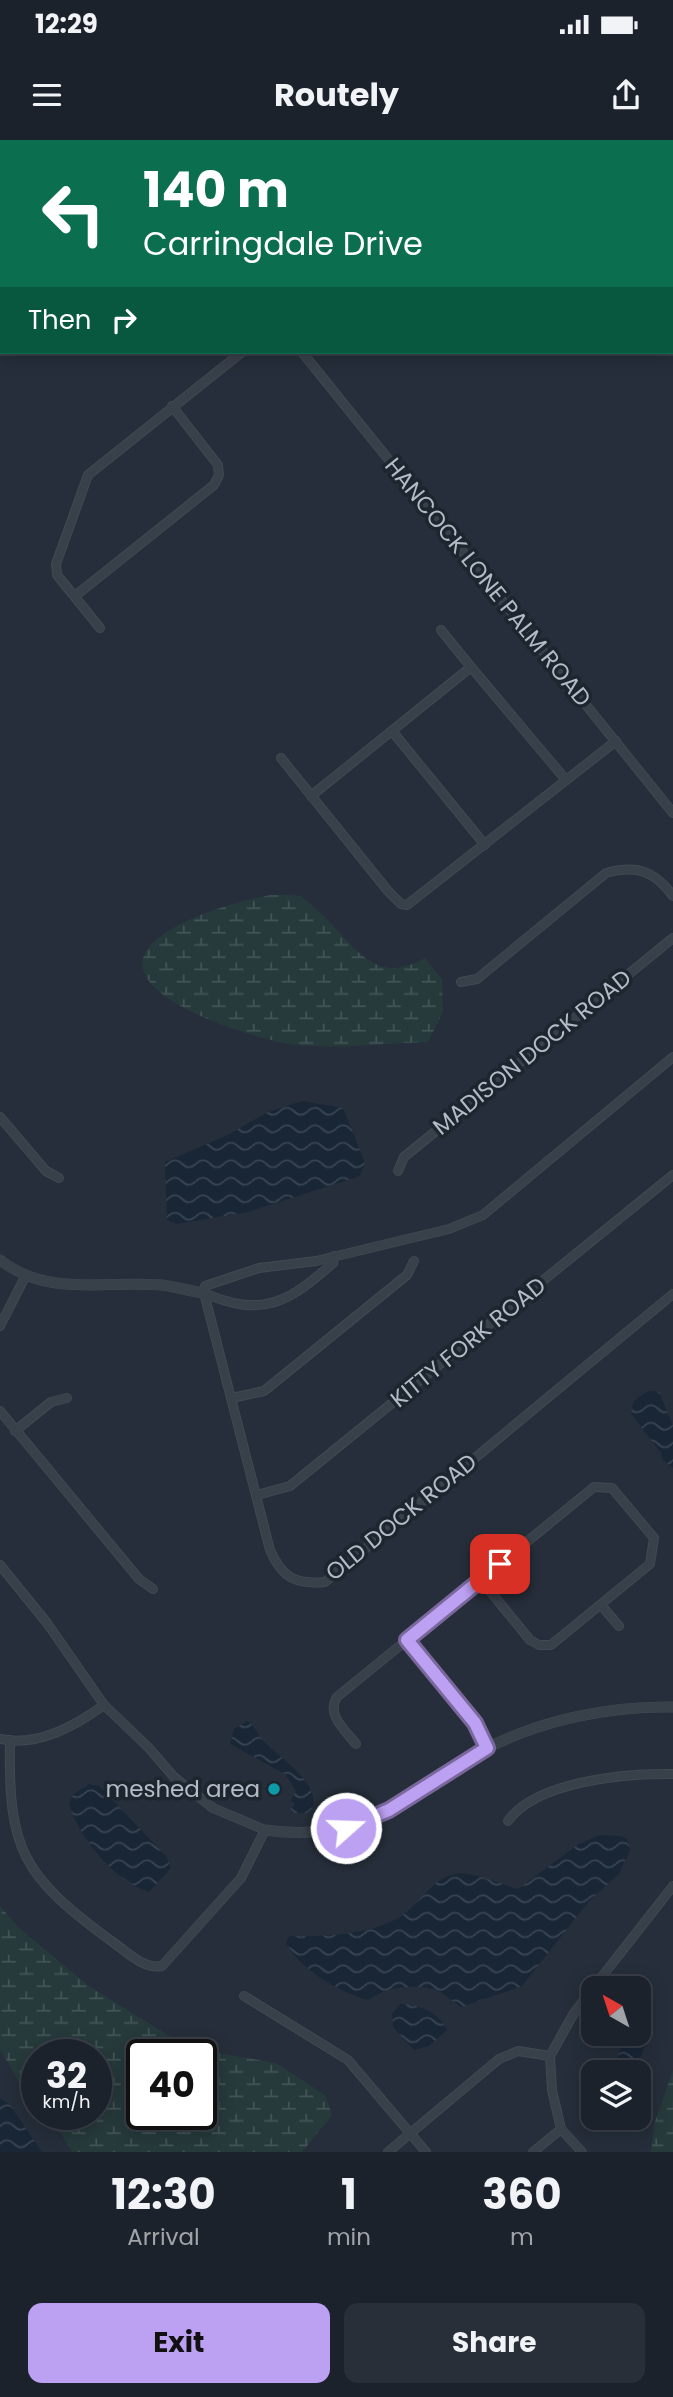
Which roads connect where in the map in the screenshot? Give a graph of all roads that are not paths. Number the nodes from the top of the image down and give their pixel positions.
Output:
1 (239, 354) edge
2 (304, 354) edge
3 (172, 406) junction
4 (75, 596) junction
5 (100, 628) dead end
6 (441, 630) dead end
7 (471, 667) junction
8 (392, 731) junction
9 (616, 741) junction
10 (281, 758) dead end
11 (566, 780) junction
12 (312, 796) junction
13 (673, 813) edge
14 (485, 845) junction
15 (673, 896) edge
16 (673, 938) edge
17 (461, 982) dead end
18 (673, 1057) edge
19 (0, 1118) edge
20 (398, 1171) dead end
21 (673, 1175) edge
22 (59, 1178) dead end
23 (334, 1256) junction
24 (0, 1260) edge
25 (414, 1261) dead end
26 (25, 1277) junction
27 (204, 1293) junction
28 (673, 1294) edge
29 (0, 1326) edge
30 (67, 1398) dead end
31 (232, 1398) junction
32 (0, 1411) edge
33 (15, 1431) junction
34 (257, 1496) junction
35 (0, 1565) edge
36 (481, 1580) junction
37 (153, 1589) dead end
38 (601, 1605) junction
39 (619, 1626) dead end
40 (407, 1640) junction
41 (104, 1705) junction
42 (673, 1707) edge
43 (0, 1739) edge
44 (10, 1740) junction
45 (356, 1744) dead end
46 (487, 1748) junction
47 (673, 1774) edge
48 (508, 1821) dead end
49 (265, 1830) junction
50 (673, 1885) edge
51 (602, 1976) edge
52 (244, 1996) dead end
53 (581, 2004) edge
54 (550, 2056) junction
55 (561, 2129) junction
56 (410, 2134) junction
57 (388, 2152) edge
58 (426, 2152) edge
59 (533, 2152) edge
60 (582, 2152) edge

1 - 3 street
2 - 9 street, HANCOCK LONE PALM ROAD
3 - 4 street
3 - 4 street
4 - 5 street
6 - 7 street
7 - 8 street
7 - 11 street
8 - 12 street
8 - 14 street
9 - 11 street
9 - 13 street, HANCOCK LONE PALM ROAD
10 - 12 street
11 - 14 street
12 - 14 street
15 - 17 street
16 - 20 street, MADISON DOCK ROAD
18 - 23 street
19 - 22 street
21 - 34 street, KITTY FORK ROAD
23 - 27 street
23 - 27 street
24 - 26 street
25 - 31 street
26 - 27 street
26 - 29 street
27 - 31 street, OLD DOCK ROAD
28 - 34 street, OLD DOCK ROAD
30 - 33 street
31 - 34 street, OLD DOCK ROAD
32 - 33 street
33 - 37 street
35 - 41 street
36 - 38 street
36 - 38 street
36 - 40 street
38 - 39 street
40 - 45 street
40 - 46 street
41 - 44 street
41 - 49 street
42 - 46 street
43 - 44 street
44 - 49 street
46 - 49 street
47 - 48 street
50 - 51 street
52 - 56 street
53 - 54 street
54 - 55 street
54 - 56 street
55 - 59 street
55 - 60 street
56 - 57 street
56 - 58 street

